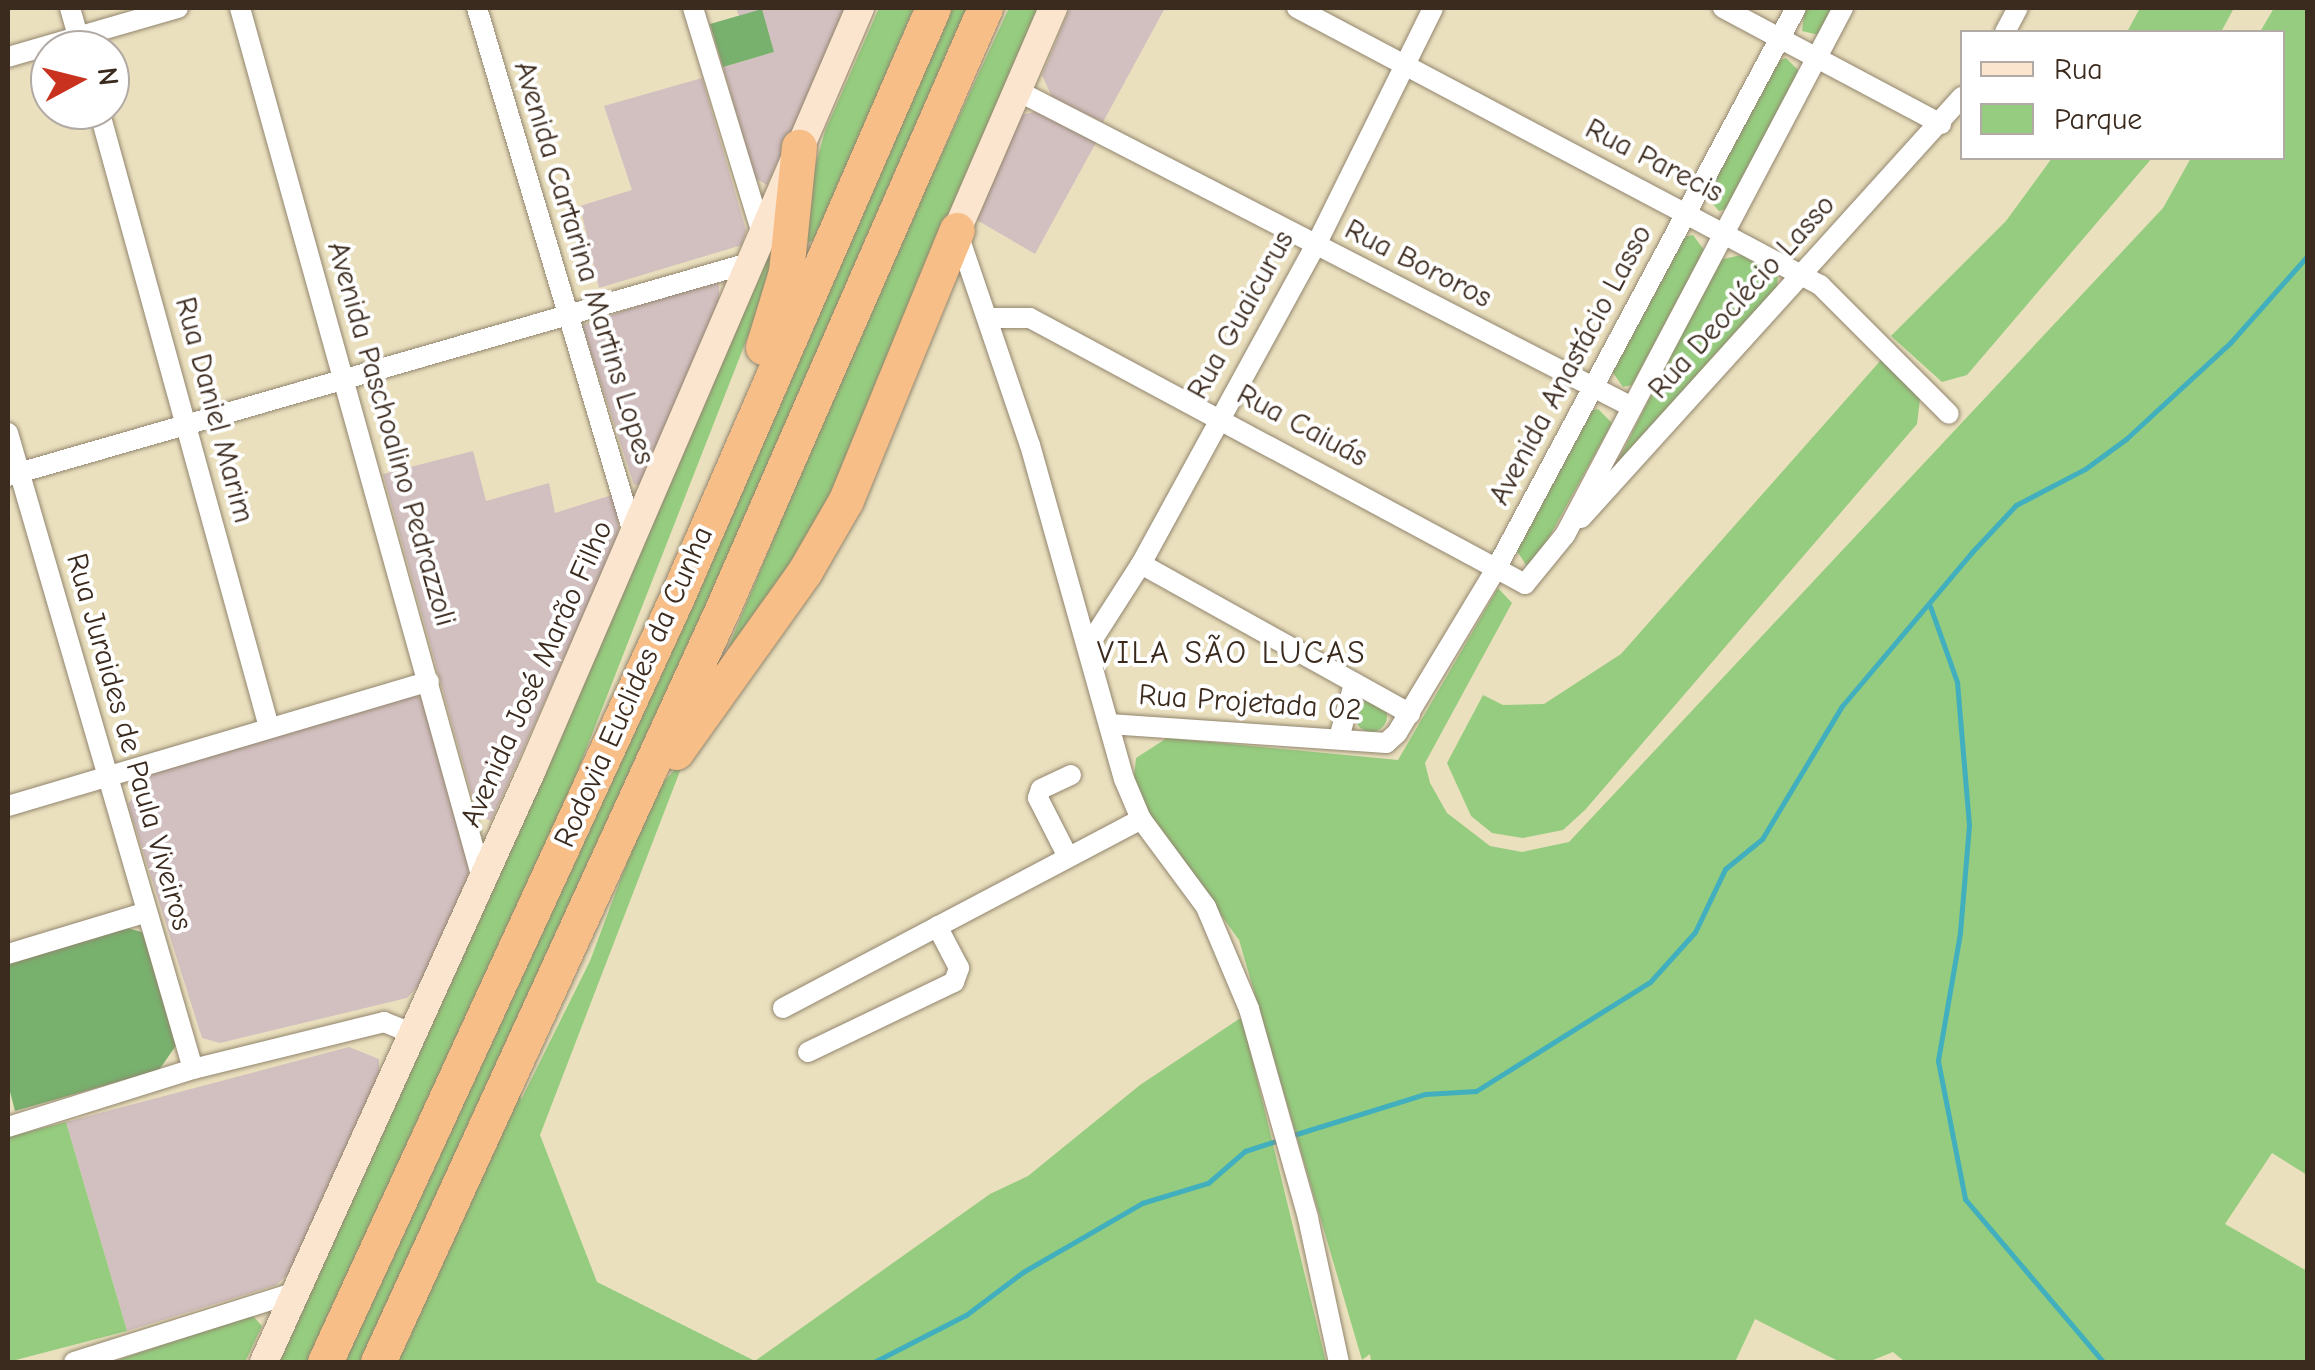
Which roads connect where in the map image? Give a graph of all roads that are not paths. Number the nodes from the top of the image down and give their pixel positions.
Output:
1 (178, 8) edge
2 (240, 8) edge
3 (477, 8) edge
4 (693, 8) edge
5 (860, 8) edge
6 (933, 8) edge
7 (985, 8) edge
8 (1054, 8) edge
9 (1297, 8) edge
10 (1433, 8) edge
11 (1723, 8) edge
12 (1796, 8) edge
13 (1844, 8) edge
14 (2018, 8) edge
15 (116, 30) edge
16 (2006, 30) edge
17 (1780, 38) junction
18 (1818, 55) junction
19 (1404, 62) junction
20 (1016, 90) junction
21 (1960, 101) edge
22 (1942, 124) junction
23 (105, 130) edge
24 (799, 147) junction
25 (1686, 213) junction
26 (957, 230) junction
27 (760, 231) junction
28 (1726, 232) junction
29 (1316, 245) junction
30 (749, 263) junction
31 (1800, 275) junction
32 (564, 313) junction
33 (989, 318) junction
34 (344, 376) junction
35 (1590, 387) junction
36 (1632, 407) junction
37 (1949, 414) dead end
38 (1219, 415) junction
39 (186, 422) junction
40 (8, 432) edge
41 (13, 475) edge
42 (1565, 535) junction
43 (634, 536) junction
44 (695, 554) junction
45 (1141, 564) junction
46 (1497, 566) junction
47 (1088, 645) junction
48 (429, 681) junction
49 (1354, 684) junction
50 (1410, 714) junction
51 (1109, 724) junction
52 (269, 727) junction
53 (1339, 738) junction
54 (1386, 743) joint
55 (1071, 775) dead end
56 (109, 776) junction
57 (8, 806) edge
58 (1141, 819) junction
59 (618, 840) junction
60 (1066, 853) junction
61 (482, 878) junction
62 (147, 912) junction
63 (937, 926) junction
64 (8, 954) edge
65 (783, 1008) dead end
66 (413, 1034) junction
67 (808, 1052) dead end
68 (193, 1069) junction
69 (8, 1127) edge
70 (296, 1292) junction
71 (74, 1362) edge
72 (264, 1362) edge
73 (325, 1362) edge
74 (378, 1362) edge
75 (1339, 1362) edge

1 - 15 street
2 - 34 street, Avenida Paschoalino Pedrazzoli
3 - 32 street, Avenida Cartarina Martins Lopes
4 - 27 street
5 - 24 main road, Avenida José Marão Filho
6 - 44 highway, Rodovia Euclides da Cunha
7 - 59 highway, Rodovia Euclides da Cunha
8 - 20 main road
9 - 19 street, Rua Parecis
10 - 19 street, Rua Guaicurus
11 - 17 street
12 - 17 street, Avenida Anastácio Lasso
13 - 18 street
14 - 16 street
17 - 18 street
17 - 25 street, Avenida Anastácio Lasso
18 - 22 street
18 - 28 street
19 - 25 street, Rua Parecis
19 - 29 street, Rua Guaicurus
20 - 26 main road
20 - 29 street, Rua Bororos
21 - 22 street, Rua Deoclécio Lasso
22 - 31 street, Rua Deoclécio Lasso
23 - 39 street, Rua Daniel Marim
24 - 27 main road, Avenida José Marão Filho
24 - 44 highway
25 - 28 street, Rua Parecis
25 - 35 street, Avenida Anastácio Lasso
26 - 33 street
26 - 59 highway
27 - 30 main road, Avenida José Marão Filho
28 - 31 street, Rua Parecis
28 - 36 street
29 - 35 street, Rua Bororos
29 - 38 street, Rua Guaicurus
30 - 32 street
30 - 43 main road, Avenida José Marão Filho
31 - 37 street, Rua Parecis
31 - 42 street, Rua Deoclécio Lasso
32 - 34 street
32 - 43 street, Avenida Cartarina Martins Lopes
33 - 38 street, Rua Caiuás
33 - 47 street
34 - 39 street
34 - 48 street, Avenida Paschoalino Pedrazzoli
35 - 36 street, Rua Bororos
35 - 46 street, Avenida Anastácio Lasso
36 - 42 street
38 - 45 street, Rua Guaicurus
38 - 46 street, Rua Caiuás
39 - 41 street
39 - 52 street, Rua Daniel Marim
40 - 41 street, Rua Juraides de Paula Viveiros
41 - 56 street, Rua Juraides de Paula Viveiros
42 - 46 street, Rua Caiuás
43 - 61 main road, Avenida José Marão Filho
44 - 73 highway, Rodovia Euclides da Cunha
45 - 47 street, Rua Guaicurus
45 - 49 street
46 - 50 street, Avenida Anastácio Lasso
47 - 51 street
48 - 52 street
48 - 61 street, Avenida Paschoalino Pedrazzoli
49 - 50 street
49 - 53 street
50 - 54 street, Avenida Anastácio Lasso
51 - 53 street, Rua Projetada 02
51 - 58 street
52 - 56 street
53 - 54 street, Rua Projetada 02
55 - 60 street
56 - 57 street
56 - 62 street, Rua Juraides de Paula Viveiros
58 - 60 street
58 - 75 street
59 - 74 highway, Rodovia Euclides da Cunha
60 - 63 street
61 - 66 main road, Avenida José Marão Filho
62 - 64 street
62 - 68 street, Rua Juraides de Paula Viveiros
63 - 65 street
63 - 67 street
66 - 68 street
66 - 70 main road, Avenida José Marão Filho
68 - 69 street
70 - 71 street
70 - 72 main road, Avenida José Marão Filho

